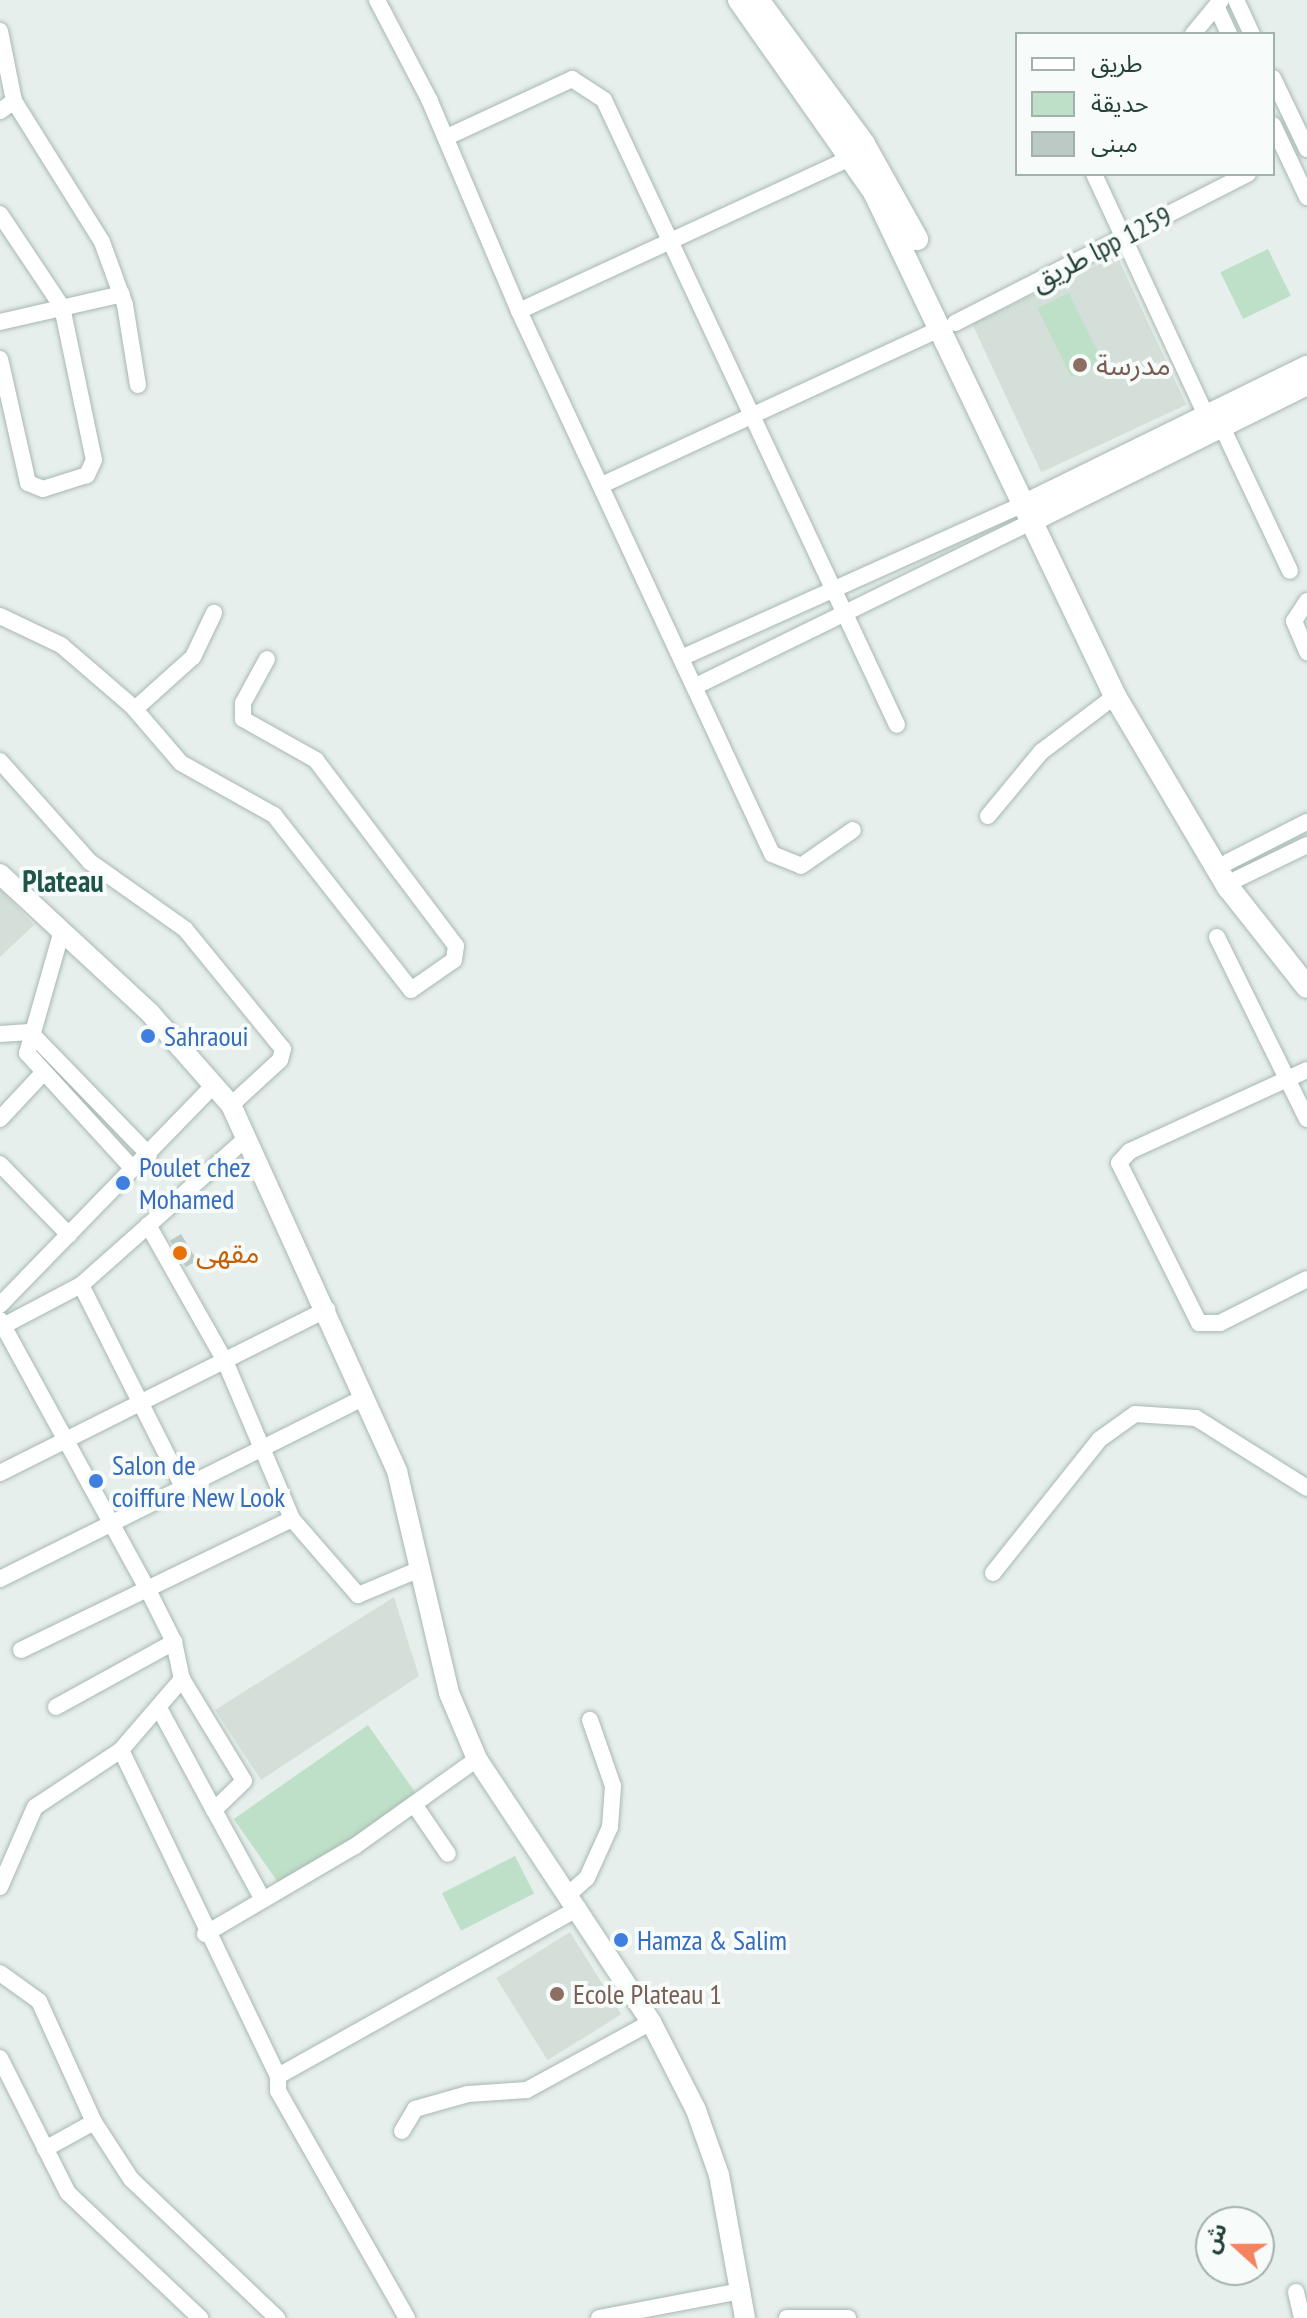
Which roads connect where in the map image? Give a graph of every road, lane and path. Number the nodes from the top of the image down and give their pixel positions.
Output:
1 (377, 0) edge
2 (739, 0) edge
3 (1236, 0) edge
4 (767, 3) edge
5 (1219, 4) edge
6 (0, 31) edge
7 (1195, 32) edge
8 (1228, 32) edge
9 (1251, 32) edge
10 (1275, 82) edge
11 (7, 106) edge
12 (1275, 134) edge
13 (447, 137) junction
14 (1307, 147) edge
15 (853, 157) junction
16 (1280, 158) edge
17 (1095, 176) edge
18 (1244, 176) edge
19 (1307, 197) edge
20 (0, 214) edge
21 (1122, 235) junction
22 (668, 247) junction
23 (122, 294) junction
24 (62, 307) junction
25 (519, 311) junction
26 (0, 322) edge
27 (948, 326) junction
28 (0, 359) edge
29 (1307, 366) edge
30 (138, 385) dead end
31 (1307, 385) edge
32 (1205, 413) junction
33 (748, 414) junction
34 (1222, 427) junction
35 (602, 485) junction
36 (1031, 511) junction
37 (1290, 571) dead end
38 (834, 589) junction
39 (1307, 601) edge
40 (214, 613) dead end
41 (845, 613) junction
42 (0, 616) edge
43 (1307, 652) edge
44 (681, 658) junction
45 (267, 659) dead end
46 (696, 686) junction
47 (1115, 696) junction
48 (135, 709) junction
49 (897, 725) dead end
50 (0, 761) edge
51 (988, 816) dead end
52 (1307, 822) edge
53 (853, 830) dead end
54 (1307, 845) edge
55 (1232, 870) junction
56 (0, 874) edge
57 (61, 934) junction
58 (1217, 937) dead end
59 (1307, 967) edge
60 (1307, 987) edge
61 (30, 1032) junction
62 (0, 1034) edge
63 (1307, 1070) edge
64 (43, 1073) junction
65 (1287, 1079) junction
66 (214, 1085) junction
67 (231, 1105) junction
68 (0, 1119) edge
69 (1307, 1119) edge
70 (242, 1142) junction
71 (149, 1155) junction
72 (1, 1167) edge
73 (133, 1169) junction
74 (148, 1225) junction
75 (69, 1235) junction
76 (1307, 1279) edge
77 (81, 1285) junction
78 (0, 1305) edge
79 (327, 1309) junction
80 (3, 1323) edge
81 (225, 1361) junction
82 (365, 1397) junction
83 (143, 1403) junction
84 (69, 1440) junction
85 (256, 1448) junction
86 (0, 1473) edge
87 (1307, 1488) edge
88 (184, 1489) junction
89 (292, 1519) junction
90 (113, 1525) junction
91 (420, 1569) junction
92 (993, 1573) dead end
93 (1, 1577) edge
94 (148, 1590) junction
95 (174, 1642) junction
96 (21, 1650) dead end
97 (182, 1679) junction
98 (56, 1707) dead end
99 (159, 1708) junction
100 (590, 1720) dead end
101 (121, 1750) junction
102 (477, 1759) junction
103 (414, 1804) junction
104 (214, 1810) junction
105 (448, 1854) dead end
106 (0, 1887) edge
107 (263, 1900) junction
108 (574, 1901) junction
109 (205, 1934) junction
110 (0, 1973) edge
111 (651, 2022) junction
112 (0, 2058) edge
113 (278, 2076) junction
114 (94, 2122) junction
115 (402, 2131) dead end
116 (45, 2149) junction
117 (741, 2291) junction
118 (1296, 2292) dead end
119 (676, 2310) edge
120 (200, 2318) edge
121 (277, 2318) edge
122 (407, 2318) edge
123 (599, 2318) edge
124 (745, 2318) edge
125 (787, 2318) edge
126 (848, 2318) edge
127 (1302, 2318) edge

1 - 13 street
2 - 15 main road
3 - 9 street
4 - 27 main road
5 - 7 street
5 - 8 street
6 - 11 street
10 - 14 street
11 - 23 street
12 - 16 street
13 - 22 street
13 - 25 street
14 - 16 street
15 - 22 street
15 - 27 main road
16 - 19 street
17 - 21 street
18 - 21 street, طريق lpp 1259
20 - 24 street
21 - 27 street, طريق lpp 1259
21 - 32 street
22 - 25 street
22 - 33 street
23 - 24 street
23 - 30 street
24 - 26 street
24 - 28 street
25 - 35 street
27 - 33 street, طريق lpp 1259
27 - 36 main road
29 - 32 street
31 - 34 street
32 - 36 street
33 - 35 street, طريق lpp 1259
33 - 38 street
34 - 36 street
34 - 37 street
35 - 44 street
36 - 38 street
36 - 41 street
36 - 47 main road
36 - 55 main road
38 - 41 street
38 - 44 street
39 - 43 street
40 - 48 street
41 - 46 street
41 - 49 street
42 - 48 street
44 - 46 street
45 - 48 street
46 - 53 street
47 - 51 street
47 - 60 main road
50 - 67 street
52 - 55 street
54 - 55 street
55 - 59 main road
56 - 57 street
57 - 61 street
57 - 66 street
58 - 65 street
61 - 62 street
61 - 64 street
61 - 71 street
63 - 65 street
64 - 68 street
64 - 73 street
65 - 69 street
65 - 76 street
66 - 67 street
66 - 71 street
67 - 70 street
70 - 74 street
70 - 79 street
71 - 73 street
72 - 75 street
73 - 75 street
74 - 77 street
74 - 81 street
75 - 78 street
77 - 80 street
77 - 83 street
79 - 81 street
79 - 82 street
80 - 84 street
81 - 83 street
81 - 85 street
82 - 85 street
82 - 91 street
83 - 84 street
83 - 88 street
84 - 86 street
84 - 90 street
85 - 88 street
85 - 89 street
87 - 92 street
88 - 90 street
89 - 91 street
89 - 94 street
90 - 93 street
90 - 94 street
91 - 102 street
94 - 95 street
94 - 96 street
95 - 97 street
95 - 98 street
97 - 99 street
97 - 104 street
99 - 101 street
99 - 104 street
100 - 108 street
101 - 106 street
101 - 109 street
102 - 103 street
102 - 108 street
103 - 105 street
103 - 107 street
104 - 107 street
107 - 109 street
108 - 111 street
108 - 113 street
109 - 113 street
110 - 114 street
111 - 115 street
111 - 117 street
112 - 116 street
113 - 122 street
114 - 116 street
114 - 121 street
116 - 120 street
117 - 119 street
117 - 124 street
118 - 127 street
119 - 123 street
125 - 126 street

